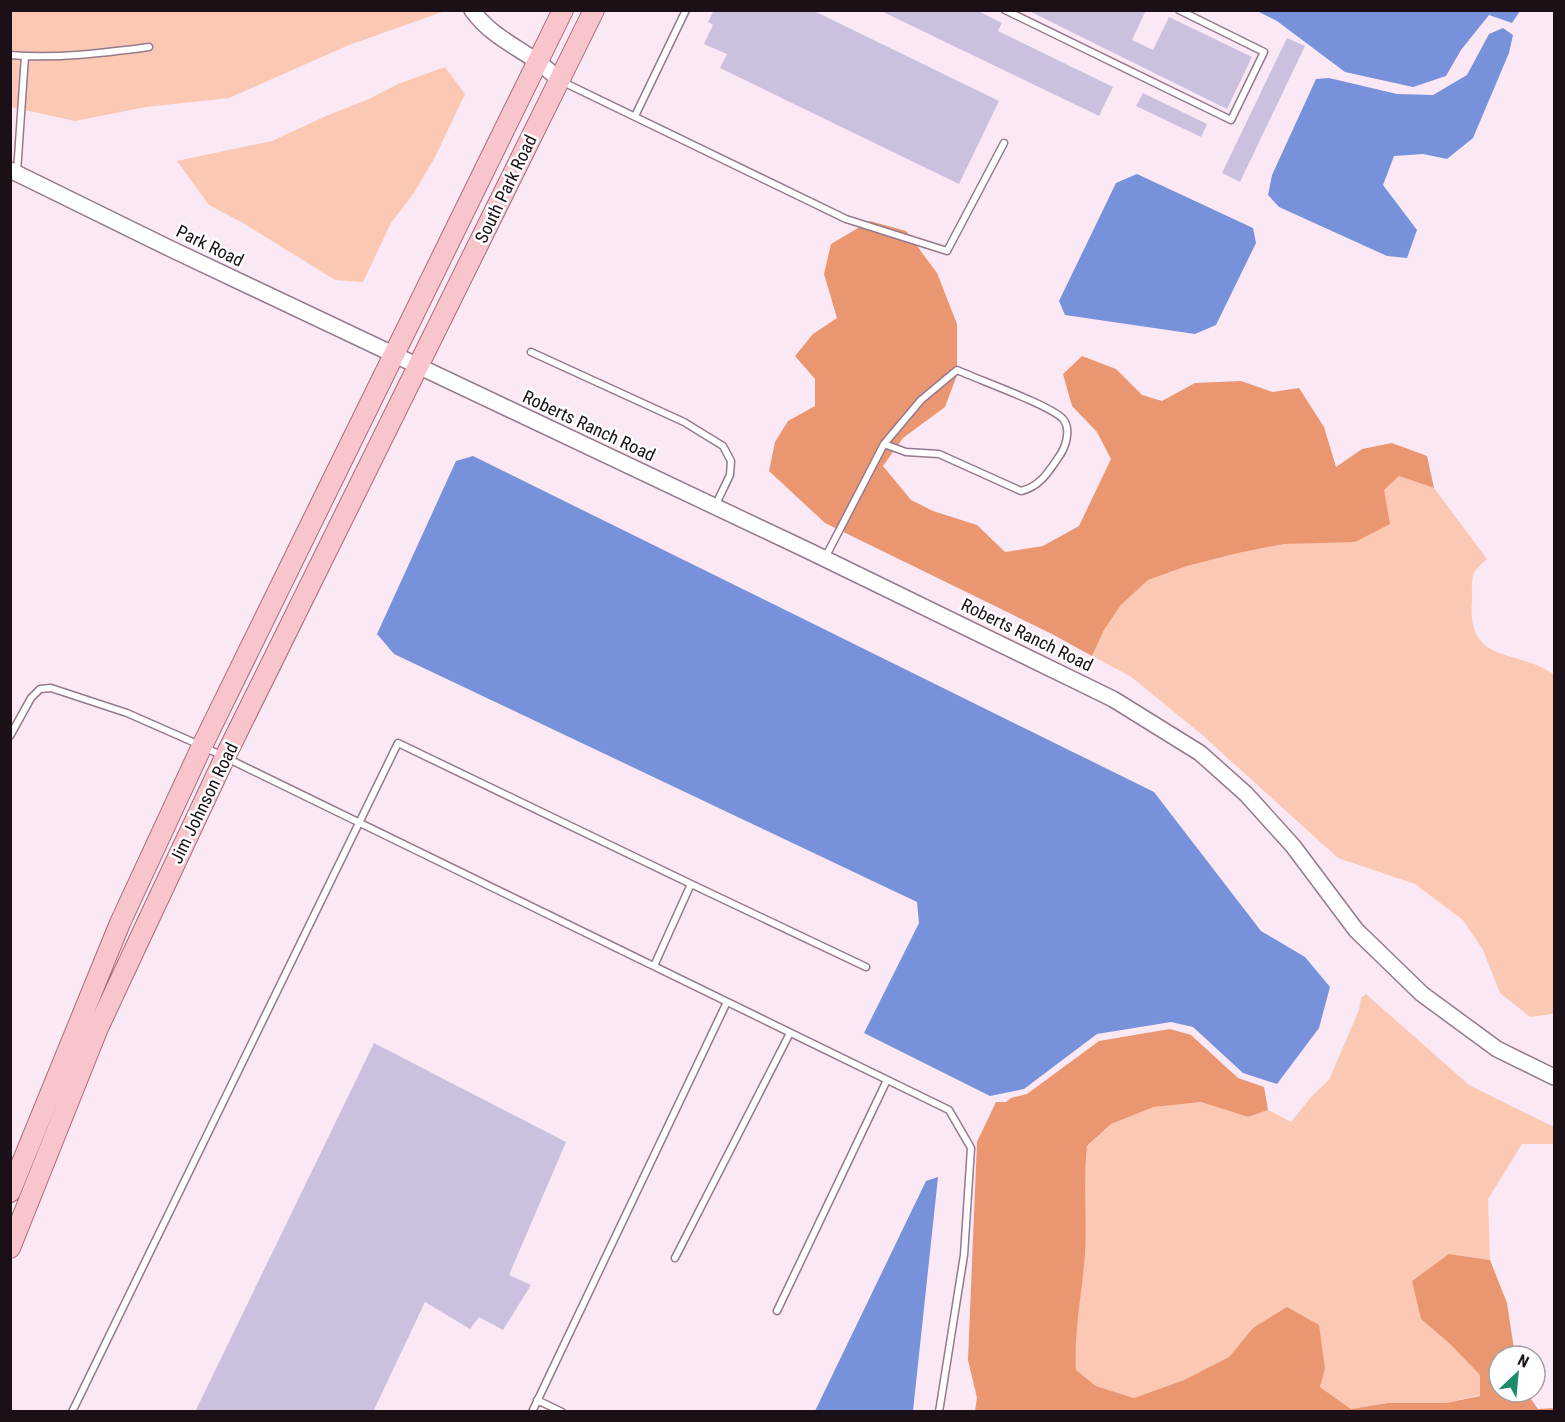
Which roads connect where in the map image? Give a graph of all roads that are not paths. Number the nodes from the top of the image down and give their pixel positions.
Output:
1 (472, 10) edge
2 (563, 10) edge
3 (574, 10) edge
4 (594, 10) edge
5 (686, 10) edge
6 (1005, 10) edge
7 (1179, 10) edge
8 (149, 47) dead end
9 (10, 55) edge
10 (25, 56) junction
11 (538, 62) junction
12 (557, 78) junction
13 (635, 116) junction
14 (1004, 143) dead end
15 (14, 171) edge
16 (531, 352) dead end
17 (406, 361) junction
18 (884, 444) junction
19 (715, 507) junction
20 (300, 546) junction
21 (825, 559) junction
22 (10, 736) edge
23 (202, 746) junction
24 (225, 758) junction
25 (358, 822) junction
26 (691, 884) junction
27 (654, 966) junction
28 (866, 967) dead end
29 (727, 1002) junction
30 (790, 1033) junction
31 (1554, 1077) edge
32 (887, 1080) junction
33 (10, 1192) edge
34 (10, 1248) edge
35 (675, 1258) dead end
36 (777, 1311) dead end
37 (537, 1400) junction
38 (72, 1412) edge
39 (532, 1412) edge
40 (562, 1412) edge
41 (939, 1412) edge

1 - 11 street
2 - 11 main road, South Park Road
3 - 12 main road
4 - 12 main road, South Park Road
5 - 13 lane
6 - 7 lane
8 - 10 lane
9 - 10 lane
10 - 15 lane
11 - 12 street
11 - 17 main road, South Park Road
12 - 13 lane
12 - 17 main road, South Park Road
13 - 14 lane
15 - 17 street, Park Road
16 - 19 lane
17 - 19 street, Roberts Ranch Road
17 - 20 main road, Jim Johnson Road
17 - 24 main road, Jim Johnson Road
18 - 18 lane
18 - 21 lane
19 - 21 street, Roberts Ranch Road
20 - 23 main road, Jim Johnson Road
20 - 24 main road
21 - 31 street, Roberts Ranch Road
22 - 23 lane
23 - 24 lane
23 - 33 main road, Jim Johnson Road
24 - 25 lane
24 - 34 main road, Jim Johnson Road
25 - 26 lane
25 - 27 lane
25 - 38 lane
26 - 27 lane
26 - 28 lane
27 - 29 lane
29 - 30 lane
29 - 37 lane
30 - 32 lane
30 - 35 lane
32 - 36 lane
32 - 41 lane
37 - 39 lane
37 - 40 lane

